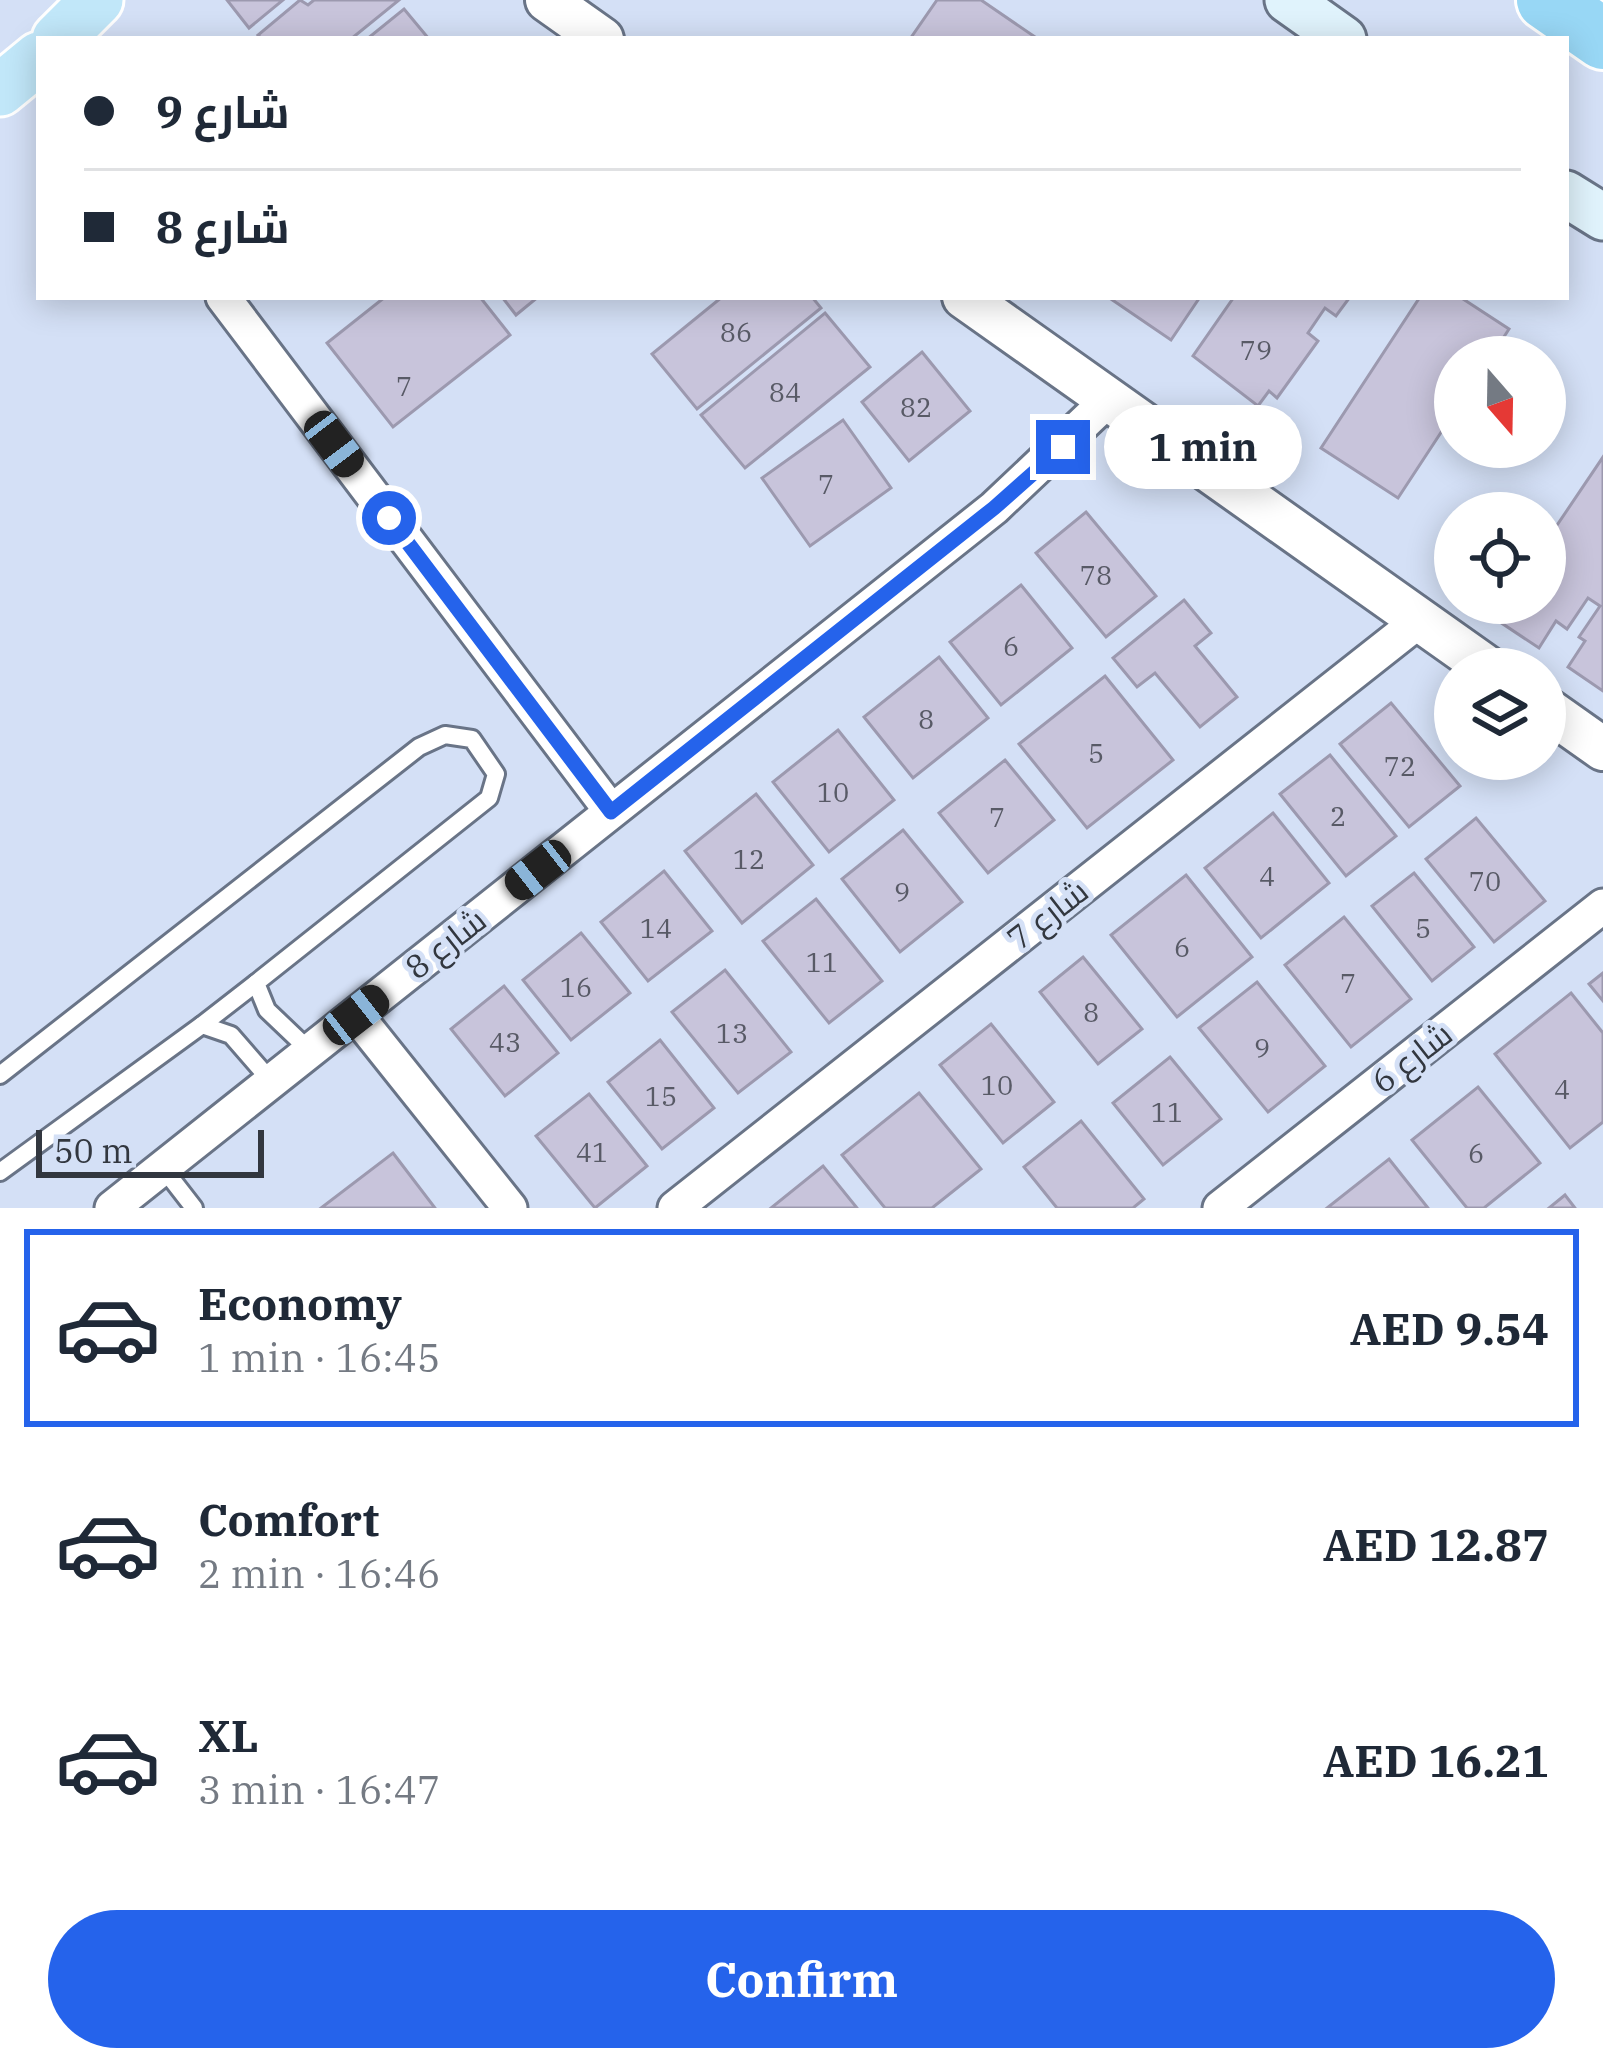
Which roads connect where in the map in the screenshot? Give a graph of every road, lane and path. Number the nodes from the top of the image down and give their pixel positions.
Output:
1 (97, 0) edge
2 (547, 0) edge
3 (1288, 0) edge
4 (1547, 0) edge
5 (61, 36) edge
6 (598, 36) edge
7 (1339, 36) edge
8 (1603, 39) edge
9 (36, 60) edge
10 (0, 89) edge
11 (1569, 196) edge
12 (1603, 217) edge
13 (225, 300) edge
14 (968, 300) edge
15 (1108, 400) junction
16 (1420, 620) junction
17 (1459, 648) edge
18 (1566, 723) edge
19 (1603, 749) edge
20 (611, 812) junction
21 (1603, 906) edge
22 (256, 983) junction
23 (356, 1015) junction
24 (202, 1024) junction
25 (310, 1052) junction
26 (0, 1075) edge
27 (272, 1082) junction
28 (163, 1168) junction
29 (0, 1172) edge
30 (112, 1208) edge
31 (194, 1208) edge
32 (510, 1208) edge
33 (675, 1208) edge
34 (1220, 1208) edge

1 - 5 main road
2 - 6 street
3 - 7 main road
4 - 8 highway
9 - 10 main road
11 - 12 main road
13 - 20 street
14 - 15 street
15 - 16 street
15 - 20 street, شارع 8
16 - 17 street
16 - 33 street, شارع 7
18 - 19 street
20 - 23 street, شارع 8
21 - 34 street, شارع 6
22 - 24 lane
22 - 25 lane
22 - 26 lane
23 - 25 street, شارع 8
23 - 32 street
24 - 27 lane
24 - 29 lane
25 - 27 street, شارع 8
27 - 28 street, شارع 8
28 - 30 street, شارع 8
28 - 31 lane

